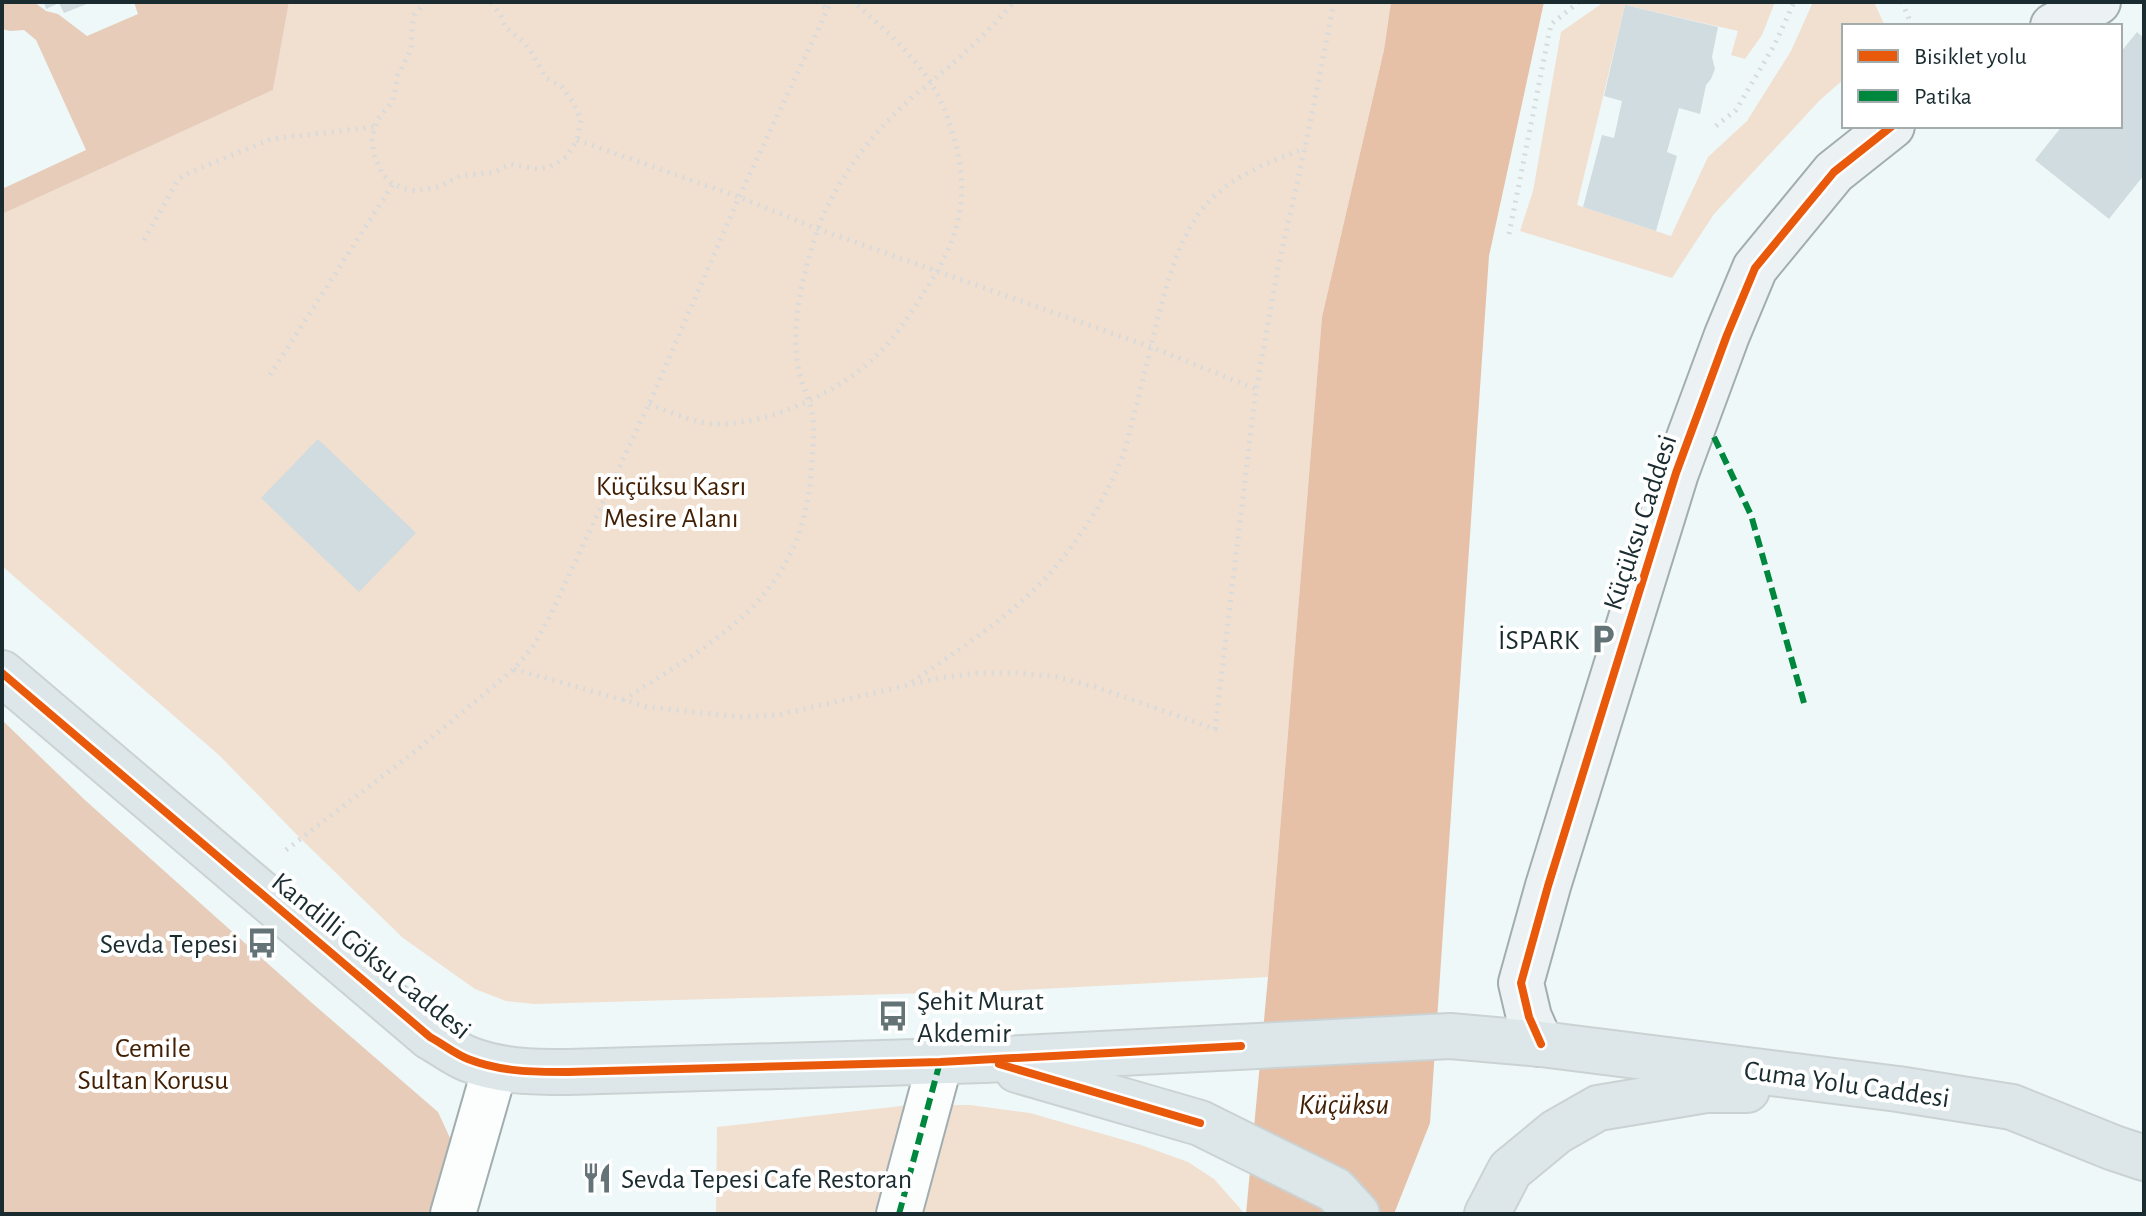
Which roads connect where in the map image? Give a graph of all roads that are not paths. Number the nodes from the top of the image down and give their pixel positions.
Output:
1 (2098, 2) edge
2 (2057, 24) edge
3 (1889, 128) edge
4 (2, 673) edge
5 (1541, 1044) junction
6 (984, 1060) junction
7 (940, 1062) junction
8 (495, 1068) junction
9 (1898, 1089) junction
10 (2144, 1158) edge
11 (453, 1214) edge
12 (899, 1214) edge
13 (1357, 1214) edge
14 (1487, 1214) edge

1 - 2 street
3 - 5 street, Küçüksu Caddesi
4 - 8 main road, Kandilli Göksu Caddesi
5 - 6 main road, Kandilli Göksu Caddesi
5 - 9 main road, Cuma Yolu Caddesi
6 - 7 main road, Kandilli Göksu Caddesi
6 - 13 main road, Kandilli Göksu Caddesi
7 - 8 main road, Kandilli Göksu Caddesi
7 - 12 street
8 - 11 street
9 - 10 main road, Cuma Yolu Caddesi
9 - 14 main road

